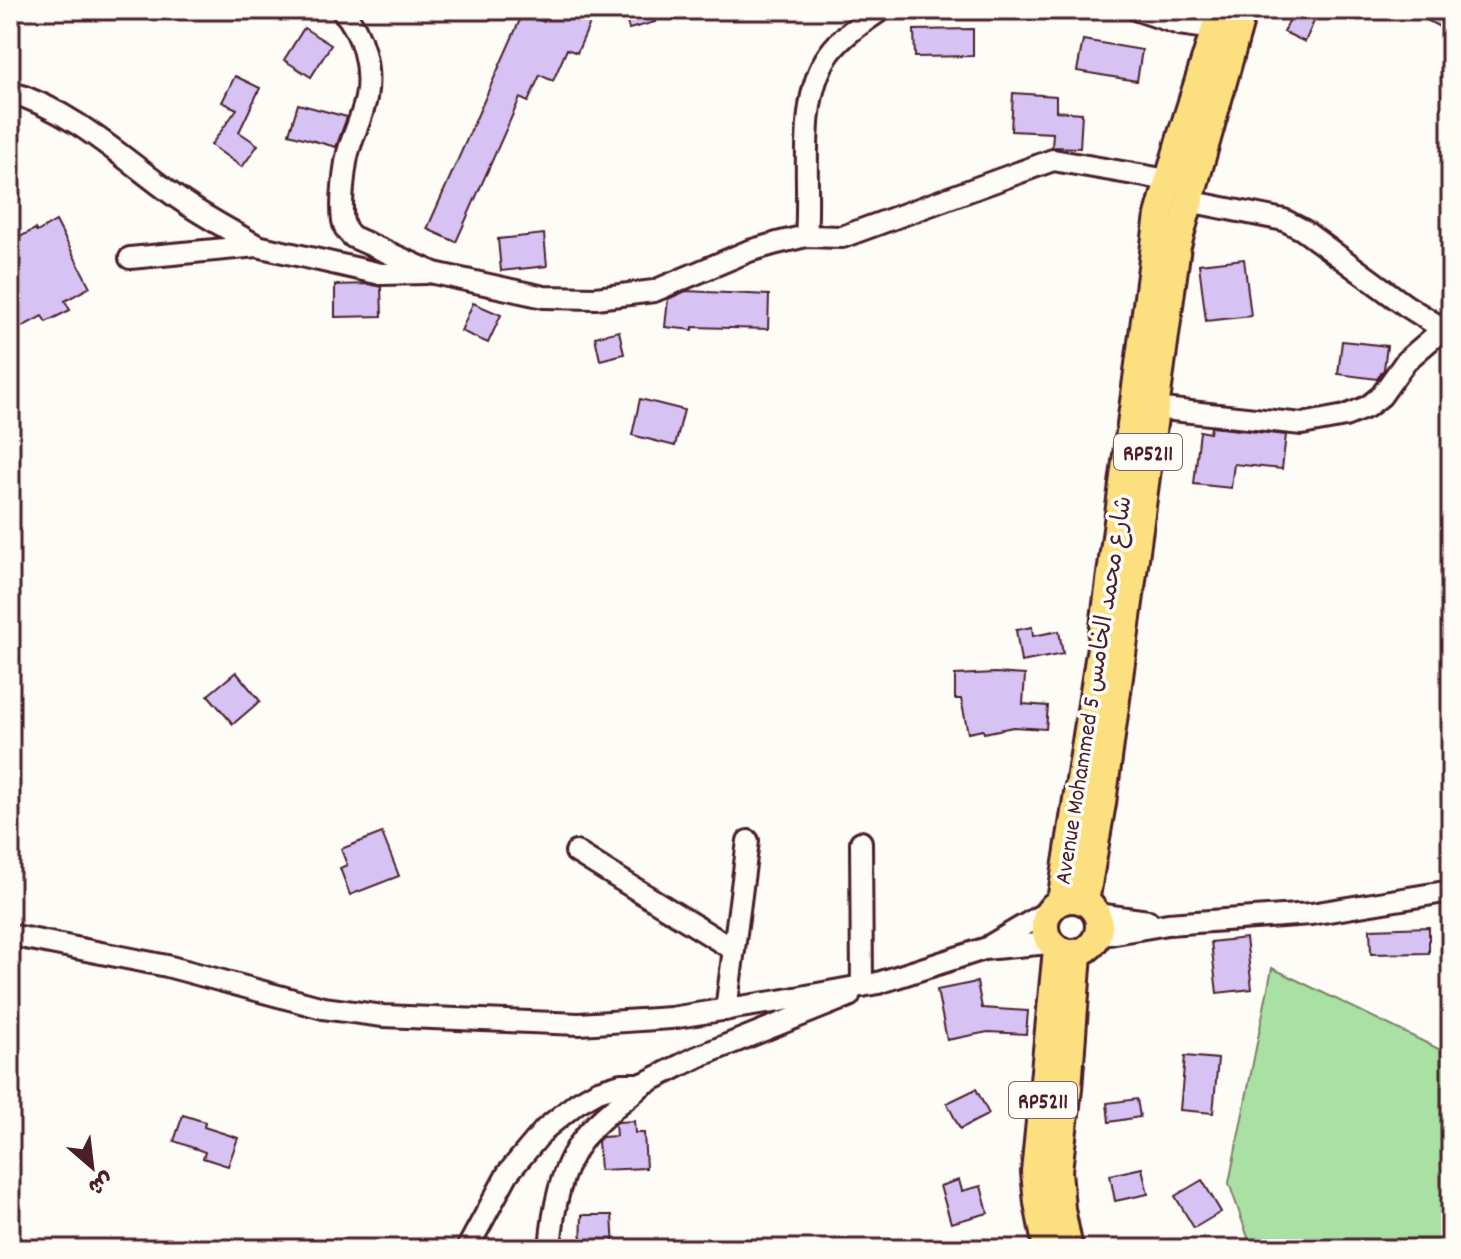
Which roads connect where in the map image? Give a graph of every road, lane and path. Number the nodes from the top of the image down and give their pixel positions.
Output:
1 (342, 10) edge
2 (881, 10) edge
3 (1137, 10) edge
4 (1243, 10) edge
5 (1218, 20) edge
6 (10, 92) edge
7 (1168, 180) junction
8 (1188, 201) junction
9 (806, 236) junction
10 (257, 246) junction
11 (130, 258) dead end
12 (434, 273) junction
13 (1447, 329) edge
14 (1154, 408) junction
15 (748, 841) dead end
16 (861, 842) dead end
17 (576, 852) dead end
18 (1451, 891) edge
19 (1072, 926) junction
20 (10, 935) edge
21 (984, 949) junction
22 (734, 950) junction
23 (870, 985) junction
24 (726, 1010) junction
25 (643, 1084) junction
26 (467, 1249) edge
27 (550, 1249) edge
28 (1047, 1249) edge
29 (1069, 1249) edge

1 - 12 street
2 - 9 street
3 - 5 street
4 - 8 main road, Avenue Mohammed 5 شارع محمد الخامس / RP5211
5 - 7 main road, Avenue Mohammed 5 شارع محمد الخامس / RP5211
6 - 10 street
7 - 9 street
7 - 19 main road, Avenue Mohammed 5 شارع محمد الخامس / RP5211
8 - 13 street
8 - 14 main road, Avenue Mohammed 5 شارع محمد الخامس / RP5211
9 - 12 street
10 - 11 street
10 - 12 street
13 - 14 street
14 - 19 main road, Avenue Mohammed 5 شارع محمد الخامس / RP5211
15 - 22 street
16 - 23 street
17 - 22 street
18 - 19 street
19 - 21 street
19 - 21 street
19 - 28 main road, Avenue Mohammed 5 شارع محمد الخامس / RP5211
19 - 29 main road, Avenue Mohammed 5 شارع محمد الخامس / RP5211
20 - 24 street
21 - 23 street
22 - 24 street
23 - 24 street
23 - 25 street
25 - 26 street
25 - 27 street

